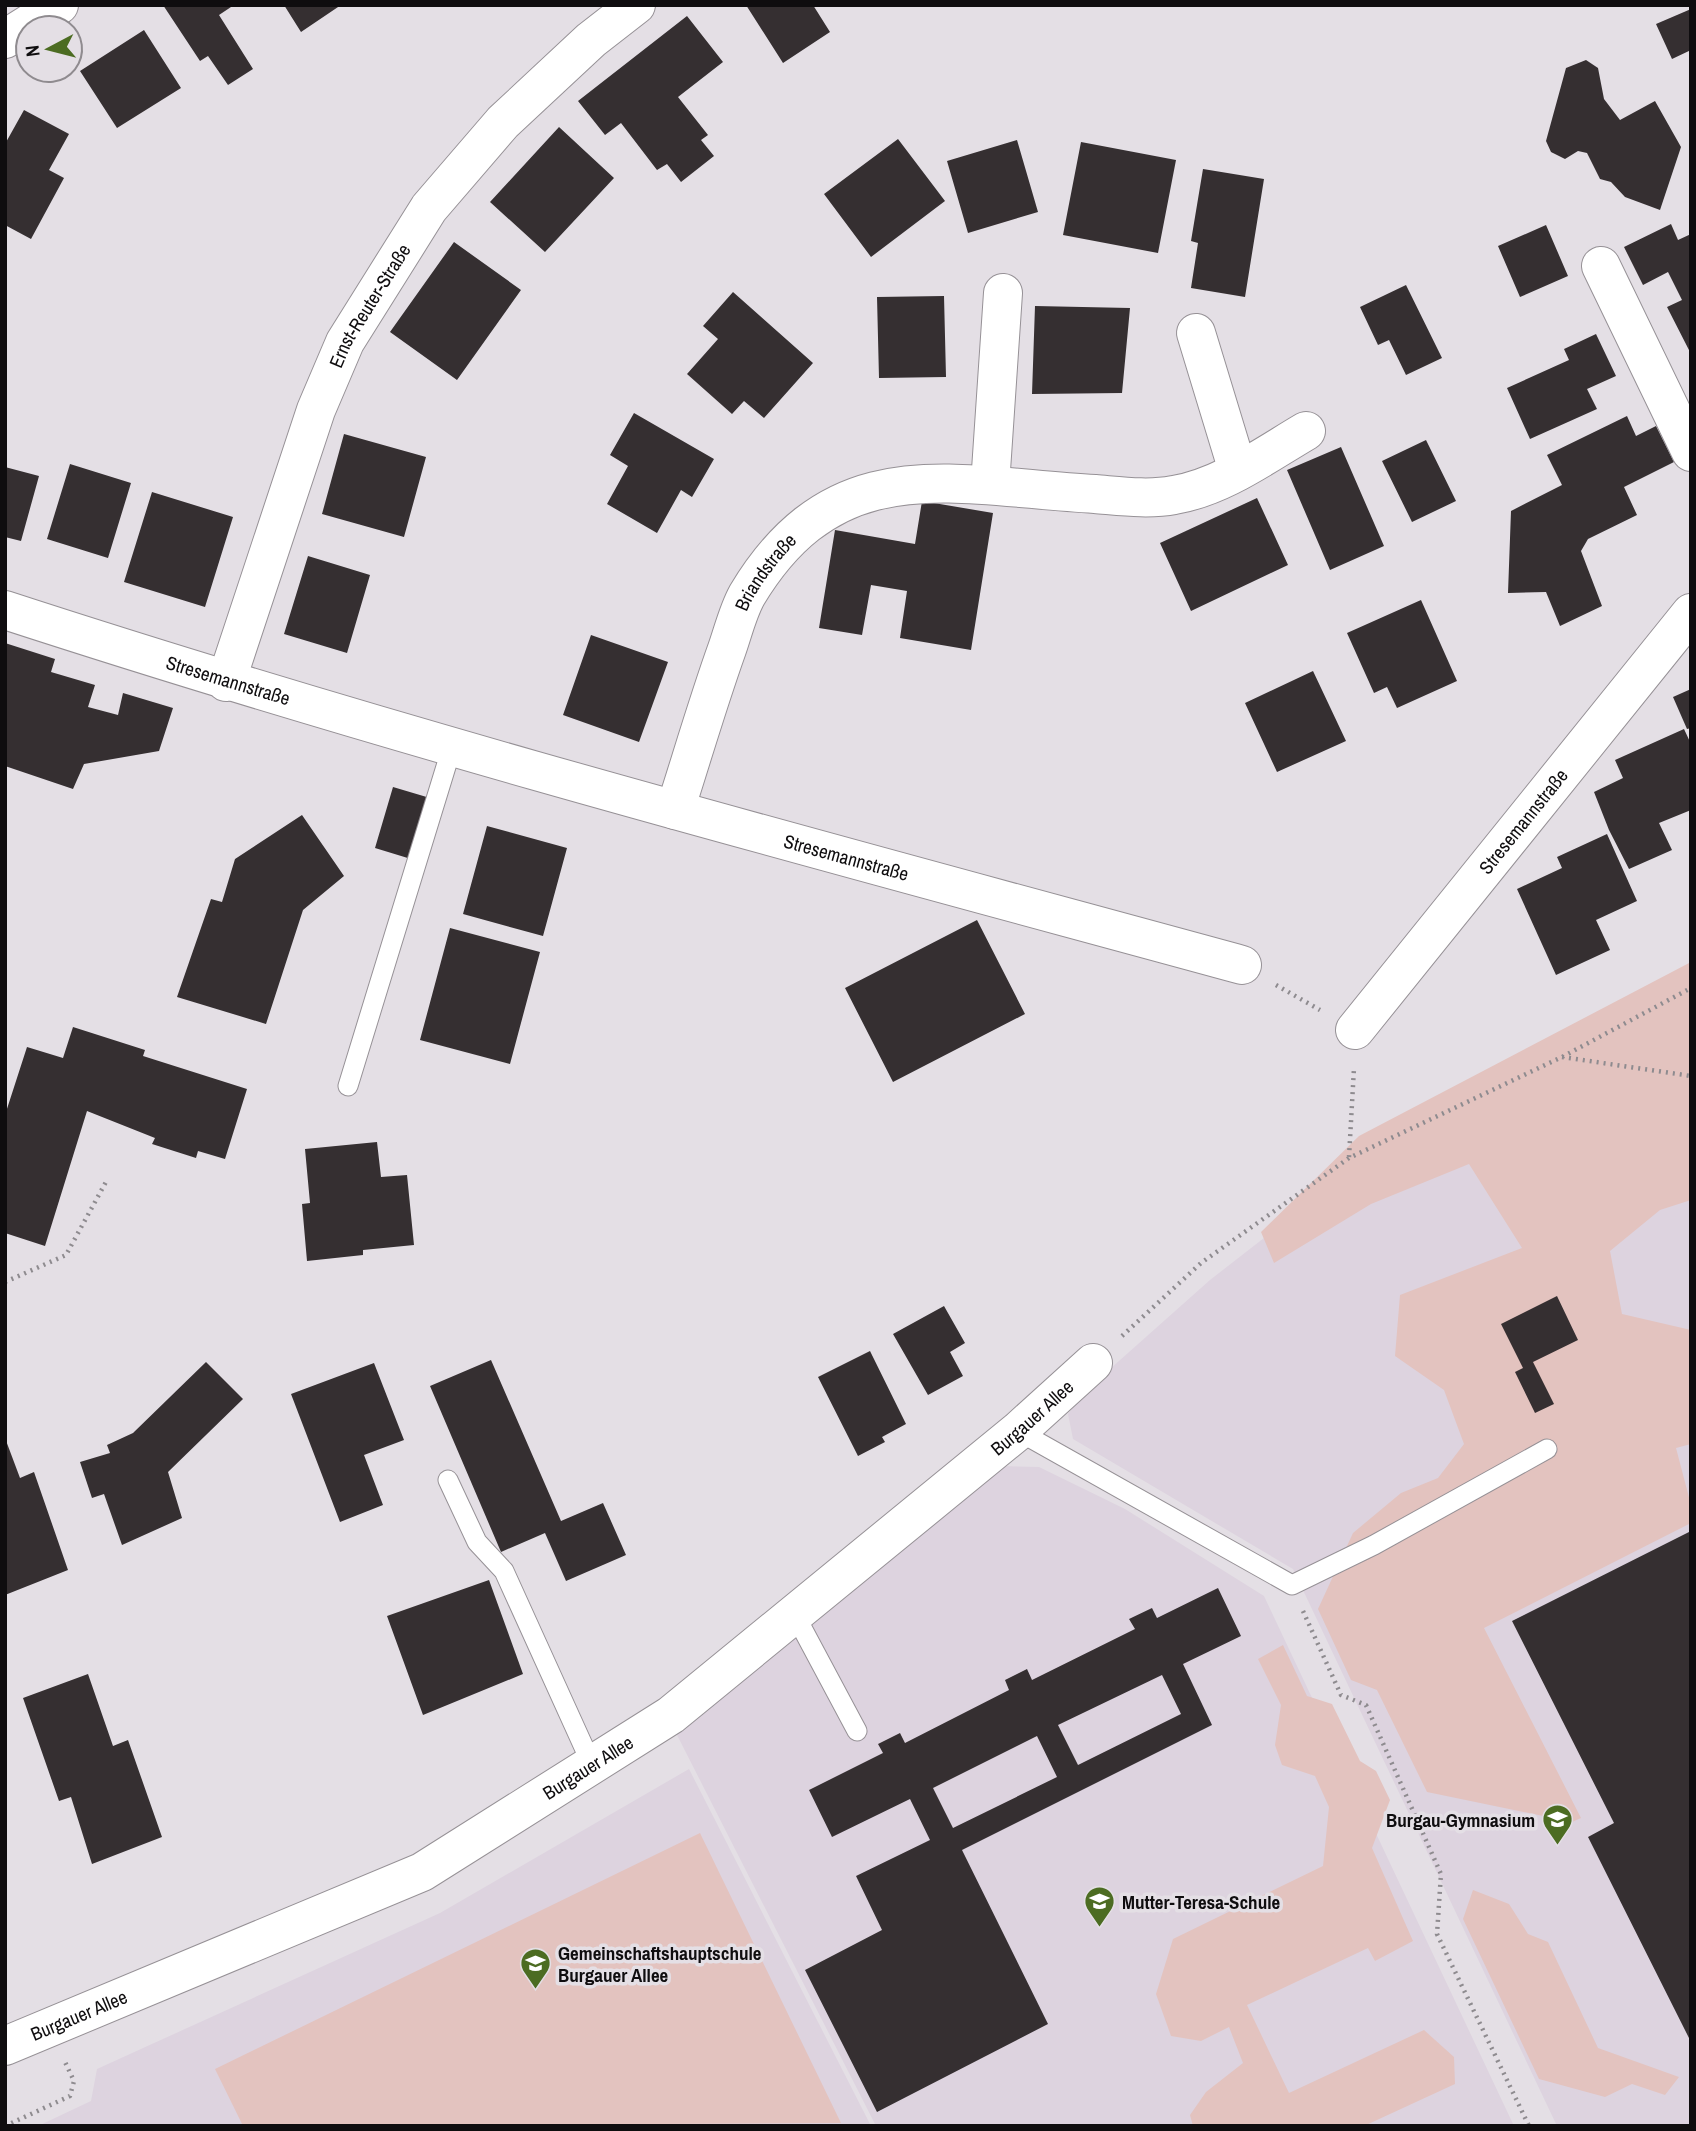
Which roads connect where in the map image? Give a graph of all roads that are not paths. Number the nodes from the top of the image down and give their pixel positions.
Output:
1 (59, 5) edge
2 (636, 5) edge
3 (5, 39) edge
4 (1601, 266) dead end
5 (1003, 293) dead end
6 (1196, 333) dead end
7 (1306, 431) dead end
8 (1691, 452) edge
9 (1238, 471) junction
10 (990, 485) junction
11 (5, 610) edge
12 (1691, 613) edge
13 (226, 682) junction
14 (452, 747) junction
15 (675, 810) junction
16 (1242, 965) road end
17 (1356, 1030) road end
18 (348, 1086) dead end
19 (1093, 1363) road end
20 (1018, 1431) junction
21 (1546, 1449) dead end
22 (448, 1480) dead end
23 (794, 1614) junction
24 (857, 1731) dead end
25 (592, 1765) junction
26 (5, 2046) edge

1 - 3 street
2 - 13 street, Ernst-Reuter-Straße
4 - 8 street
5 - 10 street
6 - 9 street
7 - 9 street, Briandstraße
9 - 10 street, Briandstraße
10 - 15 street, Briandstraße
11 - 13 street, Stresemannstraße
12 - 17 street, Stresemannstraße
13 - 14 street, Stresemannstraße
14 - 15 street, Stresemannstraße
14 - 18 lane
15 - 16 street, Stresemannstraße
19 - 20 street, Burgauer Allee
20 - 21 lane
20 - 23 street, Burgauer Allee
22 - 25 lane
23 - 24 lane
23 - 25 street, Burgauer Allee
25 - 26 street, Burgauer Allee

